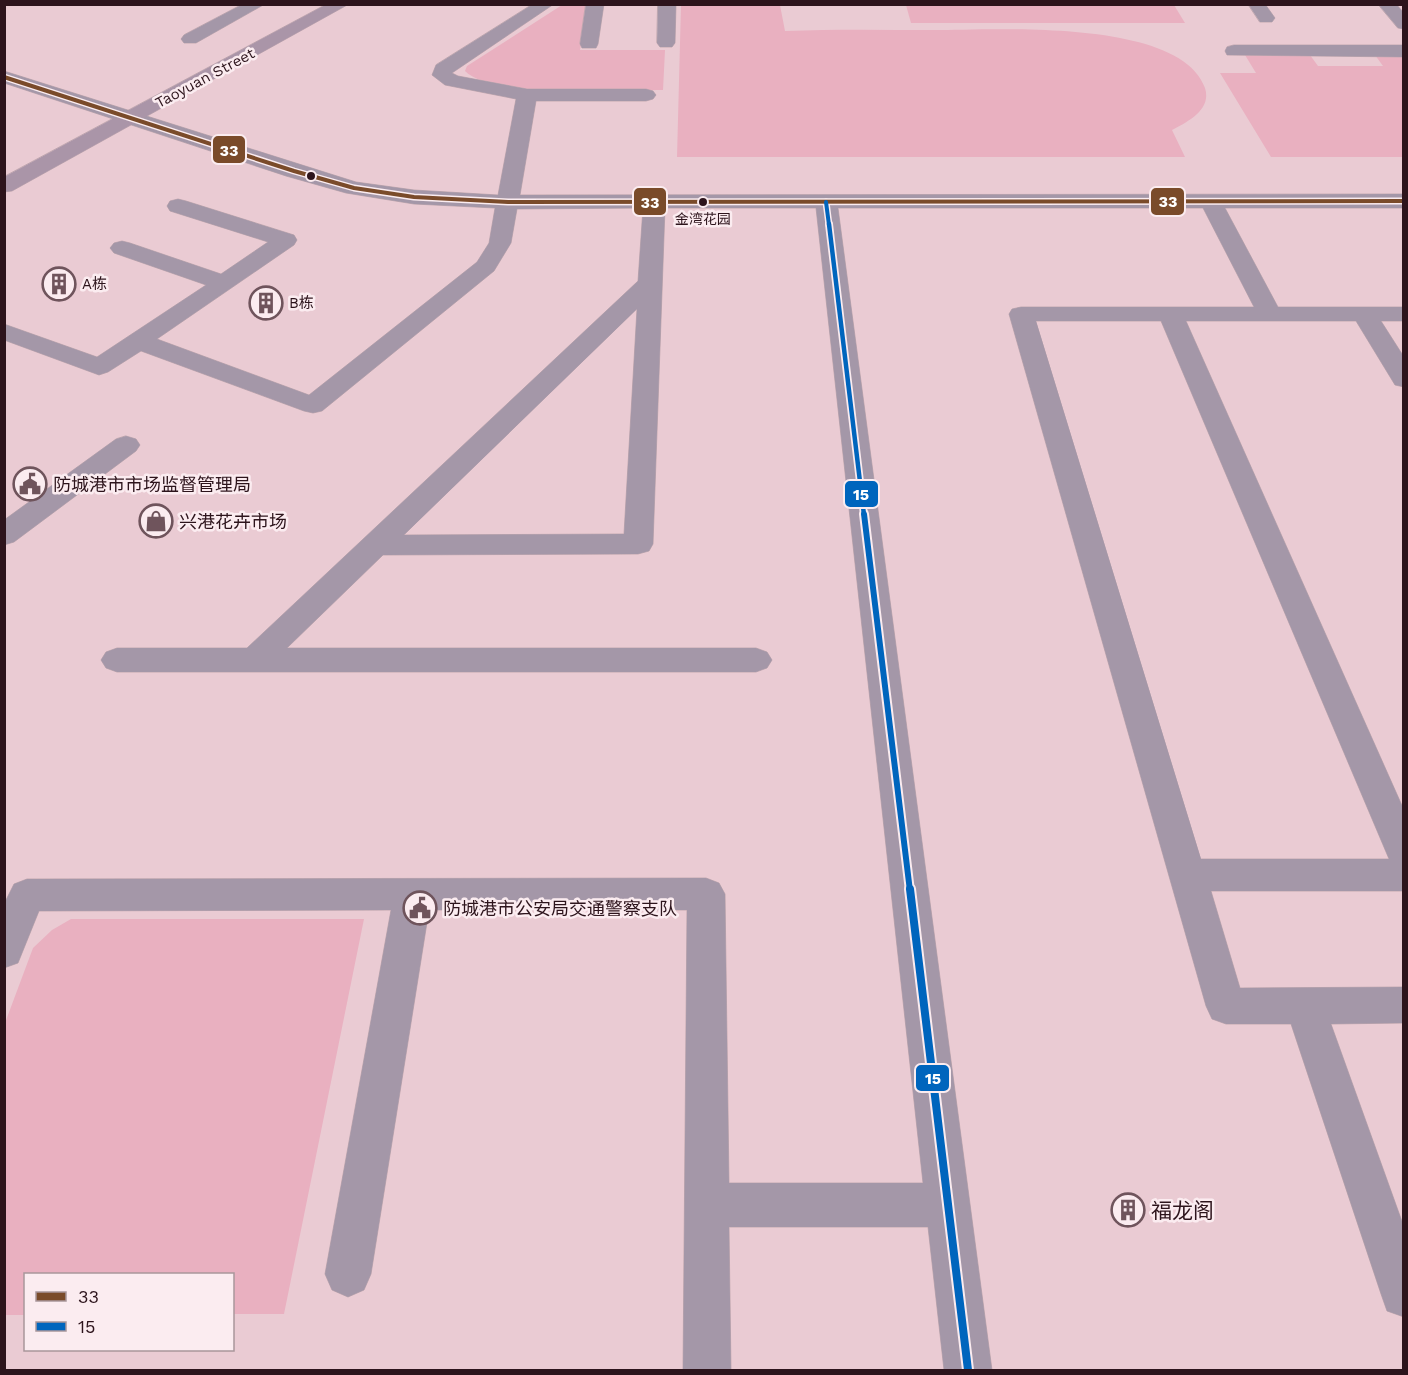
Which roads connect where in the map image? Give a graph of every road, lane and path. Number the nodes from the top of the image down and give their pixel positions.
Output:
1 (257, 4) edge
2 (341, 4) edge
3 (546, 4) edge
4 (595, 4) edge
5 (667, 4) edge
6 (1386, 4) edge
7 (1404, 24) edge
8 (190, 39) dead end
9 (666, 43) dead end
10 (589, 44) dead end
11 (1234, 51) dead end
12 (1404, 51) edge
13 (4, 77) edge
14 (527, 95) junction
15 (646, 95) dead end
16 (129, 118) junction
17 (4, 186) edge
18 (1210, 201) junction
19 (1404, 201) edge
20 (508, 202) junction
21 (654, 202) junction
22 (826, 202) junction
23 (178, 206) dead end
24 (122, 248) dead end
25 (224, 283) junction
26 (650, 283) junction
27 (1170, 314) junction
28 (1270, 314) junction
29 (1364, 314) junction
30 (1404, 314) edge
31 (4, 331) edge
32 (138, 341) junction
33 (1404, 379) edge
34 (126, 445) dead end
35 (4, 535) edge
36 (376, 545) junction
37 (117, 660) dead end
38 (255, 660) junction
39 (756, 660) dead end
40 (1404, 852) edge
41 (1188, 876) junction
42 (1404, 876) edge
43 (413, 894) junction
44 (4, 951) edge
45 (1404, 1005) edge
46 (1305, 1006) junction
47 (706, 1205) junction
48 (948, 1205) junction
49 (348, 1274) dead end
50 (1404, 1294) edge
51 (707, 1371) edge
52 (968, 1371) edge

1 - 8 street
2 - 16 main road, Taoyuan Street
3 - 14 street
4 - 10 street
5 - 9 street
6 - 7 street
11 - 12 street
13 - 16 street
14 - 15 street
14 - 20 street
16 - 17 main road, Taoyuan Street
16 - 20 street
18 - 19 street
18 - 22 street
18 - 28 street
20 - 21 street
20 - 32 street
21 - 22 street
21 - 26 street
22 - 48 street
23 - 25 street
24 - 25 street
25 - 32 street
26 - 36 street
26 - 36 street
27 - 28 street
27 - 40 street
27 - 41 street
28 - 29 street
29 - 30 street
29 - 33 street
31 - 32 street
34 - 35 street
36 - 38 street
37 - 38 street
38 - 39 street
41 - 42 street
41 - 46 street
43 - 44 street
43 - 47 street
43 - 49 street
45 - 46 street
46 - 50 street
47 - 48 street
47 - 51 street
48 - 52 street

